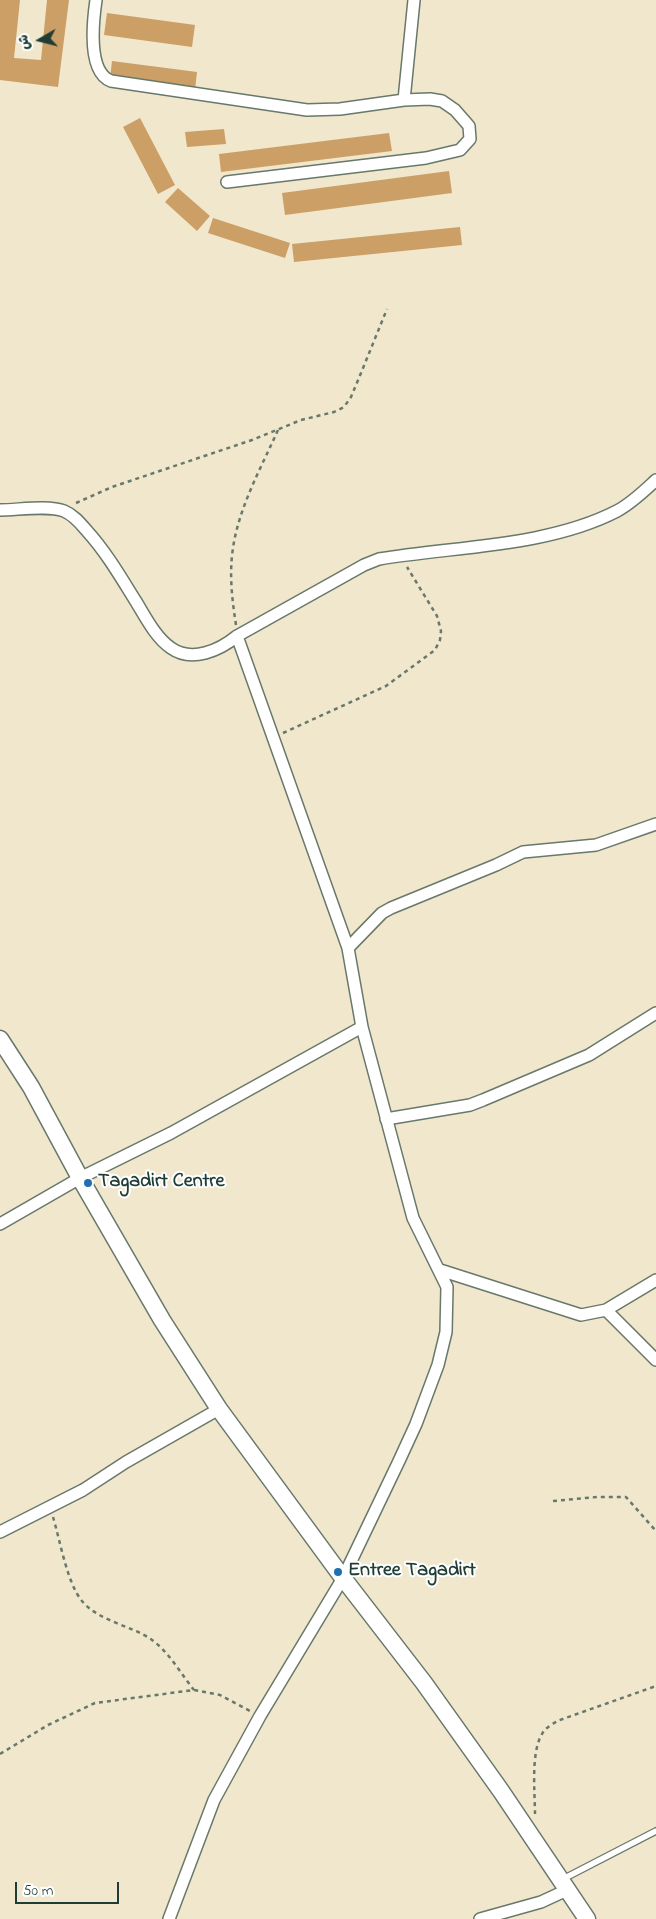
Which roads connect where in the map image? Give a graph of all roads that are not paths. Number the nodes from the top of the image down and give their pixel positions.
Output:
1 (96, 0) edge
2 (414, 0) edge
3 (404, 100) junction
4 (227, 182) dead end
5 (656, 480) edge
6 (0, 510) edge
7 (237, 636) junction
8 (656, 824) edge
9 (348, 948) junction
10 (656, 1013) edge
11 (362, 1027) junction
12 (0, 1039) edge
13 (386, 1119) junction
14 (80, 1178) junction
15 (0, 1224) edge
16 (440, 1270) junction
17 (656, 1280) edge
18 (606, 1310) junction
19 (656, 1360) edge
20 (219, 1409) junction
21 (0, 1532) edge
22 (343, 1578) junction
23 (656, 1831) edge
24 (564, 1885) junction
25 (169, 1919) edge
26 (480, 1919) edge
27 (587, 1919) edge

1 - 3 street
2 - 3 street
3 - 4 street
5 - 7 street
6 - 7 street
7 - 9 street
8 - 9 street
9 - 11 street
10 - 13 street
11 - 13 street
11 - 14 street
12 - 14 street
13 - 16 street
14 - 15 street
14 - 20 street
16 - 18 street
16 - 22 street
17 - 18 street
18 - 19 street
20 - 21 street
20 - 22 street
22 - 24 street
22 - 25 street
23 - 24 lane
24 - 26 street
24 - 27 street

